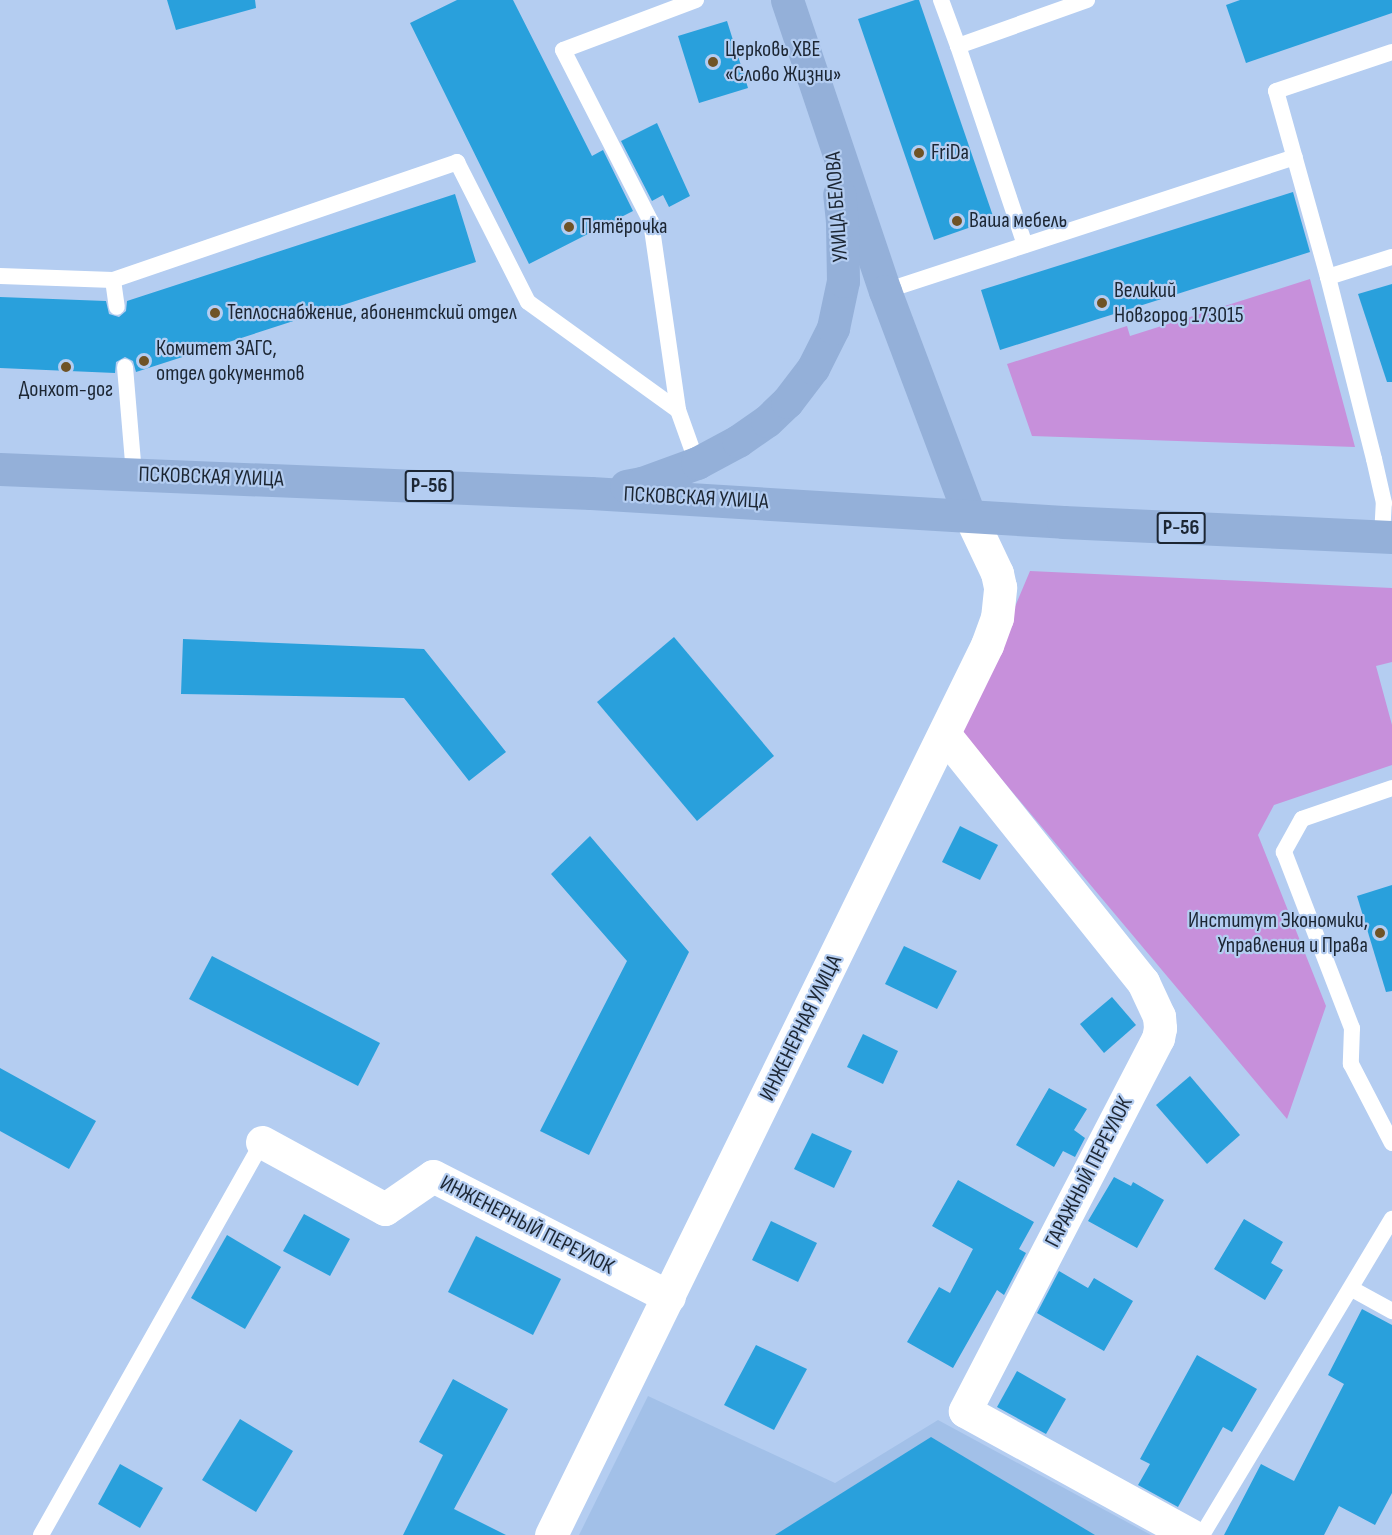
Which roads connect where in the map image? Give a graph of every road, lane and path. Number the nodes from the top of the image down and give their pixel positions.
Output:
1 (696, 0) edge
2 (787, 0) edge
3 (941, 0) edge
4 (1087, 0) edge
5 (958, 46) junction
6 (1392, 52) edge
7 (832, 138) junction
8 (1295, 157) junction
9 (1024, 245) junction
10 (1392, 257) edge
11 (0, 276) edge
12 (1328, 277) junction
13 (113, 279) junction
14 (885, 291) junction
15 (117, 307) dead end
16 (125, 367) dead end
17 (678, 410) junction
18 (697, 463) junction
19 (0, 469) edge
20 (134, 474) junction
21 (591, 493) junction
22 (969, 514) junction
23 (1387, 537) edge
24 (945, 735) junction
25 (1392, 788) edge
26 (1387, 1126) edge
27 (262, 1142) joint
28 (1392, 1143) edge
29 (1392, 1219) edge
30 (1352, 1289) junction
31 (669, 1297) junction
32 (1392, 1311) edge
33 (41, 1535) edge
34 (551, 1535) edge
35 (1191, 1535) edge
36 (1202, 1535) edge

1 - 17 lane
2 - 7 main road, УЛИЦА БЕЛОВА
3 - 5 lane
4 - 5 lane
5 - 9 lane
6 - 8 lane
7 - 14 main road, УЛИЦА БЕЛОВА
7 - 18 main road, УЛИЦА БЕЛОВА
8 - 9 lane
8 - 12 lane
9 - 14 lane
10 - 12 lane
11 - 13 lane
12 - 23 lane
13 - 15 lane
13 - 17 lane
14 - 22 main road, УЛИЦА БЕЛОВА
16 - 20 lane
17 - 18 lane
18 - 21 main road, УЛИЦА БЕЛОВА
19 - 20 main road, ПСКОВСКАЯ УЛИЦА / Р-56
20 - 21 main road, ПСКОВСКАЯ УЛИЦА / Р-56
21 - 22 main road, ПСКОВСКАЯ УЛИЦА / Р-56
22 - 23 main road, ПСКОВСКАЯ УЛИЦА / Р-56
22 - 24 street, ИНЖЕНЕРНАЯ УЛИЦА
24 - 31 street, ИНЖЕНЕРНАЯ УЛИЦА
24 - 35 street, ГАРАЖНЫЙ ПЕРЕУЛОК
25 - 26 lane
26 - 28 lane
27 - 31 street, ИНЖЕНЕРНЫЙ ПЕРЕУЛОК
27 - 33 lane
29 - 30 lane
30 - 32 lane
30 - 36 lane
31 - 34 street, ИНЖЕНЕРНАЯ УЛИЦА

